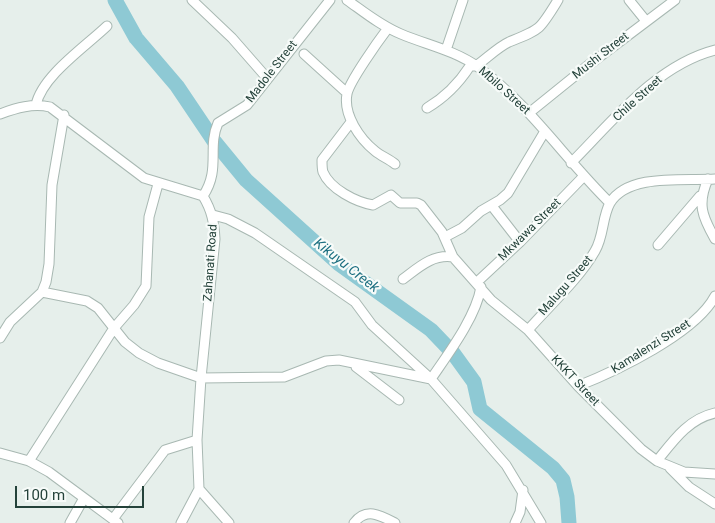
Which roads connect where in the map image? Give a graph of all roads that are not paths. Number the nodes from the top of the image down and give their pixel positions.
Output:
1 (192, 0) edge
2 (330, 0) edge
3 (347, 0) edge
4 (464, 0) edge
5 (558, 0) edge
6 (630, 0) edge
7 (675, 0) edge
8 (646, 21) junction
9 (107, 26) dead end
10 (388, 28) junction
11 (298, 39) junction
12 (446, 50) junction
13 (715, 50) edge
14 (288, 51) junction
15 (304, 54) junction
16 (476, 66) junction
17 (267, 78) junction
18 (346, 94) junction
19 (36, 105) junction
20 (427, 108) dead end
21 (0, 114) edge
22 (529, 114) junction
23 (64, 115) junction
24 (351, 122) junction
25 (545, 131) junction
26 (571, 163) junction
27 (395, 164) dead end
28 (583, 177) junction
29 (712, 179) edge
30 (158, 184) junction
31 (203, 196) junction
32 (700, 196) junction
33 (610, 203) junction
34 (492, 206) junction
35 (213, 215) junction
36 (445, 237) junction
37 (715, 239) edge
38 (520, 242) junction
39 (658, 245) dead end
40 (453, 257) junction
41 (403, 279) dead end
42 (478, 285) junction
43 (42, 292) junction
44 (715, 296) edge
45 (114, 328) junction
46 (528, 330) junction
47 (0, 338) edge
48 (347, 362) junction
49 (201, 378) junction
50 (431, 379) junction
51 (578, 386) junction
52 (399, 400) dead end
53 (715, 413) edge
54 (197, 440) junction
55 (0, 453) edge
56 (657, 461) junction
57 (29, 462) junction
58 (668, 466) junction
59 (715, 474) edge
60 (199, 489) junction
61 (523, 490) junction
62 (84, 498) junction
63 (715, 504) edge
64 (115, 521) edge
65 (70, 523) edge
66 (181, 523) edge
67 (229, 523) edge
68 (354, 523) edge
69 (395, 523) edge
70 (515, 523) edge
71 (541, 523) edge

1 - 17 street
2 - 11 street, Madole Street
3 - 10 street, Mbilo Street
4 - 12 street
5 - 16 street
6 - 8 street
7 - 8 street, Mushi Street
8 - 22 street, Mushi Street
9 - 19 street
10 - 12 street, Mbilo Street
10 - 18 street
11 - 14 street, Madole Street
11 - 15 street
12 - 16 street, Mbilo Street
13 - 26 street, Chile Street
14 - 15 street
14 - 17 street, Madole Street
15 - 18 street
16 - 20 street
16 - 22 street, Mbilo Street
17 - 31 street, Madole Street
18 - 24 street
19 - 21 street
19 - 23 street
22 - 25 street, Mbilo Street
23 - 30 street
23 - 43 street
24 - 27 street
24 - 36 street, KKKT Street
25 - 26 street, Mbilo Street
25 - 34 street
26 - 28 street, Mbilo Street
28 - 33 street, Mbilo Street
28 - 38 street, Mkwawa Street
29 - 32 street
29 - 33 street
30 - 31 street
30 - 45 street
31 - 35 street, Zahanati Road
32 - 37 street
32 - 39 street
33 - 46 street, Malugu Street
34 - 36 street
34 - 38 street
35 - 49 street, Zahanati Road
35 - 50 street
36 - 40 street, KKKT Street
38 - 42 street, Mkwawa Street
40 - 41 street
40 - 42 street, KKKT Street
42 - 46 street, KKKT Street
42 - 50 street
43 - 45 street
43 - 47 street
44 - 51 street, Kamalenzi Street
45 - 49 street
45 - 57 street
46 - 51 street, KKKT Street
48 - 49 street
48 - 50 street
48 - 52 street
49 - 54 street, Zahanati Road
50 - 61 street
51 - 56 street, KKKT Street
53 - 56 street
54 - 60 street, Zahanati Road
54 - 64 street
55 - 57 street
56 - 58 street, KKKT Street
57 - 62 street
58 - 59 street, KKKT Street
58 - 63 street
60 - 66 street
60 - 67 street
61 - 70 street
61 - 71 street
62 - 64 street
62 - 65 street
68 - 69 street

